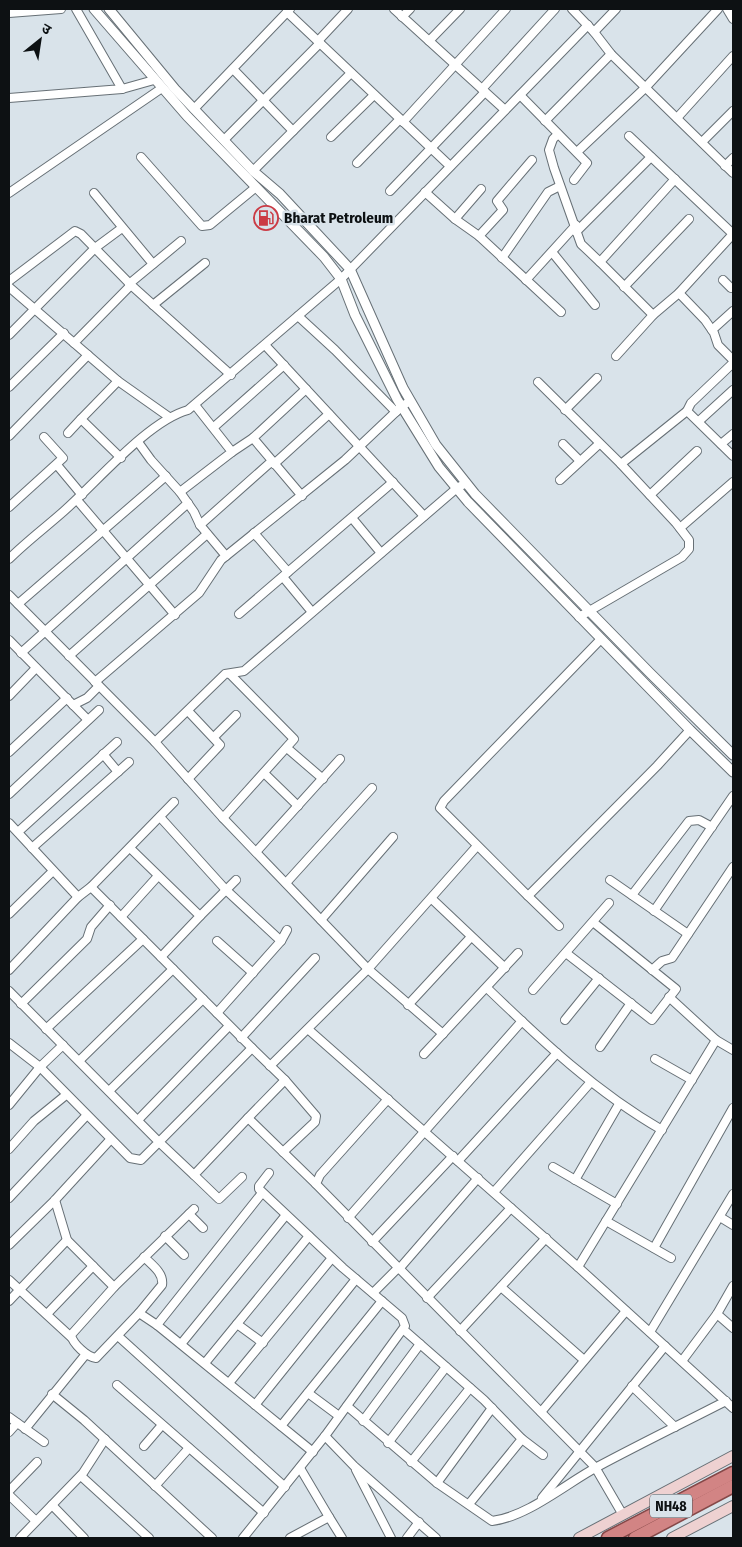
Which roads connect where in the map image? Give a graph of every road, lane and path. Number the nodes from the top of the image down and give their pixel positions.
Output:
1 (61, 9) edge
2 (76, 9) edge
3 (94, 9) edge
4 (110, 9) edge
5 (348, 9) edge
6 (394, 9) edge
7 (410, 9) edge
8 (460, 9) edge
9 (506, 9) edge
10 (555, 9) edge
11 (572, 9) edge
12 (616, 9) edge
13 (718, 9) edge
14 (728, 9) edge
15 (22, 10) edge
16 (289, 10) edge
17 (9, 13) edge
18 (402, 16) junction
19 (733, 19) edge
20 (588, 25) junction
21 (594, 32) junction
22 (429, 41) junction
23 (319, 42) junction
24 (611, 54) junction
25 (733, 56) edge
26 (455, 64) junction
27 (233, 69) junction
28 (351, 72) junction
29 (154, 80) junction
30 (162, 88) junction
31 (645, 88) junction
32 (122, 89) junction
33 (484, 91) junction
34 (374, 95) junction
35 (520, 95) junction
36 (9, 98) edge
37 (263, 100) junction
38 (194, 109) junction
39 (505, 110) junction
40 (733, 111) edge
41 (677, 118) junction
42 (402, 120) junction
43 (545, 121) junction
44 (293, 131) junction
45 (558, 134) junction
46 (629, 136) dead end
47 (331, 138) dead end
48 (224, 140) junction
49 (702, 142) junction
50 (431, 149) junction
51 (577, 152) junction
52 (651, 156) junction
53 (141, 157) dead end
54 (733, 158) edge
55 (532, 160) dead end
56 (358, 163) dead end
57 (450, 166) junction
58 (726, 166) junction
59 (254, 171) junction
60 (733, 173) edge
61 (674, 179) junction
62 (574, 180) dead end
63 (560, 186) junction
64 (256, 187) junction
65 (481, 189) dead end
66 (390, 190) dead end
67 (425, 192) junction
68 (9, 193) edge
69 (94, 193) dead end
70 (689, 218) dead end
71 (455, 219) junction
72 (122, 228) junction
73 (576, 228) junction
74 (733, 234) edge
75 (478, 236) junction
76 (182, 241) dead end
77 (95, 248) junction
78 (552, 252) junction
79 (502, 258) junction
80 (600, 262) junction
81 (153, 264) junction
82 (205, 264) dead end
83 (350, 269) junction
84 (341, 279) junction
85 (526, 280) junction
86 (723, 280) dead end
87 (9, 281) edge
88 (130, 284) junction
89 (624, 287) junction
90 (9, 288) edge
91 (732, 288) edge
92 (679, 293) junction
93 (595, 305) dead end
94 (153, 306) junction
95 (34, 308) junction
96 (733, 311) edge
97 (561, 312) dead end
98 (652, 315) junction
99 (298, 316) junction
100 (712, 330) junction
101 (64, 333) junction
102 (9, 336) edge
103 (74, 343) junction
104 (266, 345) junction
105 (88, 355) junction
106 (616, 356) dead end
107 (733, 362) edge
108 (284, 366) junction
109 (231, 375) junction
110 (597, 378) dead end
111 (118, 381) junction
112 (538, 382) dead end
113 (9, 387) edge
114 (306, 390) junction
115 (733, 390) edge
116 (410, 401) junction
117 (195, 405) junction
118 (398, 409) junction
119 (565, 410) junction
120 (688, 411) junction
121 (329, 414) junction
122 (169, 417) junction
123 (82, 419) junction
124 (699, 421) junction
125 (214, 427) junction
126 (68, 433) dead end
127 (733, 434) edge
128 (9, 436) edge
129 (44, 437) dead end
130 (253, 438) junction
131 (138, 442) junction
132 (562, 444) dead end
133 (598, 444) junction
134 (721, 444) junction
135 (359, 447) junction
136 (232, 452) junction
137 (697, 452) dead end
138 (733, 456) edge
139 (122, 458) junction
140 (580, 461) junction
141 (273, 462) junction
142 (57, 464) junction
143 (621, 464) junction
144 (166, 476) junction
145 (560, 480) dead end
146 (393, 482) junction
147 (466, 482) junction
148 (733, 482) edge
149 (456, 488) junction
150 (180, 492) junction
151 (650, 495) junction
152 (302, 496) junction
153 (79, 497) junction
154 (188, 503) junction
155 (9, 507) edge
156 (424, 516) junction
157 (352, 518) junction
158 (200, 525) junction
159 (680, 528) junction
160 (104, 531) junction
161 (254, 533) junction
162 (207, 534) junction
163 (381, 553) junction
164 (226, 556) junction
165 (9, 557) edge
166 (126, 558) junction
167 (286, 574) junction
168 (150, 586) junction
169 (9, 595) edge
170 (18, 604) junction
171 (590, 611) junction
172 (312, 612) junction
173 (175, 614) junction
174 (239, 614) dead end
175 (579, 617) junction
176 (45, 631) junction
177 (601, 640) junction
178 (10, 645) edge
179 (21, 653) junction
180 (69, 656) junction
181 (36, 668) junction
182 (231, 674) junction
183 (97, 684) junction
184 (9, 696) edge
185 (67, 698) junction
186 (73, 705) junction
187 (99, 710) dead end
188 (188, 710) junction
189 (236, 715) dead end
190 (88, 720) junction
191 (690, 730) junction
192 (214, 737) junction
193 (117, 742) dead end
194 (156, 742) junction
195 (287, 748) junction
196 (9, 752) edge
197 (103, 754) junction
198 (733, 755) edge
199 (340, 759) dead end
200 (129, 762) dead end
201 (118, 772) junction
202 (733, 772) edge
203 (264, 773) junction
204 (188, 779) junction
205 (323, 779) junction
206 (372, 788) dead end
207 (9, 794) edge
208 (733, 796) edge
209 (174, 802) dead end
210 (298, 806) junction
211 (160, 816) junction
212 (223, 818) junction
213 (12, 828) edge
214 (712, 828) junction
215 (393, 837) dead end
216 (477, 846) junction
217 (32, 848) junction
218 (130, 848) junction
219 (256, 852) junction
220 (733, 867) edge
221 (53, 871) junction
222 (158, 876) junction
223 (236, 880) dead end
224 (610, 880) dead end
225 (286, 884) junction
226 (91, 887) junction
227 (226, 890) junction
228 (632, 895) junction
229 (528, 896) junction
230 (78, 897) junction
231 (432, 899) junction
232 (609, 903) dead end
233 (110, 905) junction
234 (654, 911) junction
235 (9, 914) edge
236 (200, 916) junction
237 (121, 917) junction
238 (321, 920) junction
239 (593, 922) junction
240 (559, 926) dead end
241 (288, 930) dead end
242 (688, 934) junction
243 (472, 937) junction
244 (143, 939) junction
245 (217, 941) dead end
246 (281, 942) junction
247 (566, 952) junction
248 (518, 953) dead end
249 (161, 957) junction
250 (315, 958) dead end
251 (505, 968) junction
252 (173, 969) junction
253 (368, 969) junction
254 (9, 970) edge
255 (652, 970) junction
256 (253, 973) junction
257 (598, 978) junction
258 (487, 988) junction
259 (533, 990) dead end
260 (9, 991) edge
261 (669, 997) junction
262 (203, 999) junction
263 (21, 1004) junction
264 (631, 1004) junction
265 (408, 1005) junction
266 (217, 1014) junction
267 (565, 1020) dead end
268 (522, 1021) junction
269 (229, 1026) junction
270 (46, 1029) junction
271 (309, 1030) junction
272 (443, 1034) junction
273 (241, 1038) junction
274 (716, 1040) junction
275 (63, 1045) junction
276 (10, 1047) edge
277 (252, 1048) junction
278 (600, 1048) dead end
279 (733, 1050) edge
280 (557, 1053) junction
281 (424, 1054) dead end
282 (655, 1059) dead end
283 (79, 1061) junction
284 (270, 1066) junction
285 (40, 1067) junction
286 (285, 1080) junction
287 (692, 1080) junction
288 (590, 1082) junction
289 (108, 1091) junction
290 (66, 1095) junction
291 (388, 1099) junction
292 (619, 1104) junction
293 (9, 1105) edge
294 (733, 1108) edge
295 (86, 1116) junction
296 (248, 1118) junction
297 (138, 1120) junction
298 (662, 1130) junction
299 (424, 1132) junction
300 (110, 1140) junction
301 (160, 1142) junction
302 (9, 1149) edge
303 (283, 1152) junction
304 (456, 1159) junction
305 (552, 1167) dead end
306 (269, 1173) dead end
307 (194, 1175) junction
308 (242, 1177) dead end
309 (478, 1178) junction
310 (575, 1180) junction
311 (316, 1184) junction
312 (494, 1192) junction
313 (262, 1193) junction
314 (733, 1194) edge
315 (9, 1198) edge
316 (55, 1200) junction
317 (617, 1204) junction
318 (511, 1208) junction
319 (286, 1216) junction
320 (720, 1216) junction
321 (348, 1218) junction
322 (606, 1221) junction
323 (733, 1225) edge
324 (204, 1228) dead end
325 (166, 1236) junction
326 (309, 1236) junction
327 (546, 1238) junction
328 (67, 1240) junction
329 (372, 1242) junction
330 (9, 1245) edge
331 (654, 1248) junction
332 (184, 1255) dead end
333 (144, 1257) junction
334 (332, 1258) junction
335 (671, 1258) dead end
336 (93, 1266) junction
337 (578, 1267) junction
338 (398, 1268) junction
339 (356, 1279) junction
340 (9, 1280) edge
341 (733, 1286) edge
342 (114, 1287) junction
343 (501, 1287) junction
344 (19, 1289) junction
345 (373, 1293) junction
346 (427, 1298) junction
347 (9, 1301) edge
348 (382, 1301) junction
349 (626, 1310) junction
350 (139, 1313) junction
351 (46, 1314) junction
352 (717, 1314) junction
353 (237, 1324) junction
354 (157, 1325) junction
355 (733, 1328) edge
356 (404, 1330) junction
357 (460, 1331) junction
358 (650, 1332) junction
359 (118, 1336) junction
360 (71, 1337) junction
361 (262, 1342) junction
362 (181, 1344) junction
363 (420, 1344) junction
364 (665, 1346) junction
365 (86, 1354) junction
366 (584, 1360) junction
367 (682, 1361) junction
368 (204, 1363) junction
369 (446, 1367) junction
370 (229, 1383) junction
371 (117, 1385) dead end
372 (632, 1386) junction
373 (470, 1388) junction
374 (308, 1392) junction
375 (52, 1394) junction
376 (726, 1402) junction
377 (255, 1404) junction
378 (347, 1406) junction
379 (492, 1408) junction
380 (733, 1408) edge
381 (541, 1412) junction
382 (339, 1416) junction
383 (9, 1417) edge
384 (363, 1421) junction
385 (17, 1423) junction
386 (162, 1425) junction
387 (281, 1426) junction
388 (675, 1427) junction
389 (25, 1429) junction
390 (9, 1432) edge
391 (325, 1436) junction
392 (105, 1439) junction
393 (522, 1439) junction
394 (44, 1442) dead end
395 (388, 1443) junction
396 (144, 1446) dead end
397 (189, 1448) junction
398 (578, 1450) junction
399 (313, 1452) junction
400 (543, 1455) dead end
401 (733, 1456) edge
402 (37, 1462) dead end
403 (412, 1462) junction
404 (354, 1466) junction
405 (300, 1468) junction
406 (596, 1468) junction
407 (733, 1473) edge
408 (80, 1476) junction
409 (437, 1483) junction
410 (155, 1486) junction
411 (733, 1486) edge
412 (286, 1487) junction
413 (9, 1493) edge
414 (540, 1501) junction
415 (470, 1504) junction
416 (52, 1505) junction
417 (733, 1506) edge
418 (264, 1514) junction
419 (623, 1515) junction
420 (329, 1517) junction
421 (36, 1521) junction
422 (419, 1522) junction
423 (20, 1538) edge
424 (84, 1538) edge
425 (149, 1538) edge
426 (212, 1538) edge
427 (243, 1538) edge
428 (290, 1538) edge
429 (342, 1538) edge
430 (391, 1538) edge
431 (407, 1538) edge
432 (436, 1538) edge
433 (579, 1538) edge
434 (608, 1538) edge
435 (635, 1538) edge
436 (674, 1538) edge

1 - 15 street
2 - 32 street
3 - 29 street
4 - 38 street
5 - 23 street
6 - 18 street
7 - 18 street
8 - 22 street
9 - 26 street
10 - 33 street
11 - 20 street
12 - 21 street
13 - 31 street
14 - 19 street
15 - 17 street
16 - 23 street
16 - 27 street
18 - 22 street
20 - 21 street
20 - 35 street
21 - 24 street
22 - 26 street
23 - 28 street
23 - 37 street
24 - 31 street
24 - 43 street
25 - 41 street
26 - 33 street
26 - 42 street
27 - 37 street
27 - 38 street
28 - 34 street
28 - 44 street
29 - 30 street
29 - 32 street
30 - 64 street
30 - 68 street
31 - 41 street
31 - 51 street
32 - 36 street
33 - 39 street
33 - 50 street
34 - 42 street
34 - 47 street
35 - 39 street
35 - 43 street
37 - 44 street
37 - 48 street
38 - 48 street
39 - 57 street
40 - 49 street
41 - 49 street
42 - 50 street
42 - 56 street
43 - 45 street
44 - 59 street
45 - 51 street
45 - 63 street
46 - 52 street
48 - 59 street
49 - 58 street
50 - 57 street
50 - 66 street
51 - 62 street
52 - 61 street
52 - 73 street
53 - 64 street
54 - 58 street
55 - 75 street
57 - 67 street
58 - 60 street
59 - 83 street
61 - 74 street
61 - 80 street
63 - 73 street
63 - 79 street
64 - 84 street
65 - 71 street
67 - 71 street
67 - 83 street
69 - 72 street
70 - 89 street
71 - 75 street
72 - 77 street
72 - 81 street
73 - 78 street
73 - 80 street
74 - 92 street
75 - 79 street
76 - 81 street
77 - 87 street
77 - 88 street
77 - 95 street
78 - 85 street
78 - 93 street
79 - 85 street
80 - 89 street
81 - 88 street
82 - 94 street
83 - 84 street
83 - 116 street
84 - 99 street
84 - 118 street
85 - 97 street
86 - 91 street
88 - 94 street
88 - 103 street
89 - 98 street
90 - 95 street
92 - 98 street
92 - 100 street
94 - 109 street
95 - 101 street
95 - 102 street
96 - 100 street
98 - 106 street
99 - 104 street
99 - 118 street
100 - 107 street
101 - 103 street
101 - 113 street
103 - 105 street
104 - 108 street
104 - 109 street
105 - 111 street
105 - 128 street
107 - 120 street
108 - 114 street
108 - 125 street
109 - 117 street
110 - 119 street
111 - 122 street
111 - 123 street
112 - 119 street
114 - 121 street
114 - 130 street
115 - 124 street
116 - 118 street
116 - 147 street
117 - 122 street
117 - 125 street
118 - 135 street
118 - 149 street
119 - 133 street
120 - 124 street
120 - 143 street
121 - 135 street
121 - 141 street
122 - 131 street
123 - 126 street
123 - 139 street
124 - 134 street
125 - 136 street
127 - 134 street
129 - 142 street
130 - 136 street
130 - 141 street
131 - 139 street
131 - 144 street
132 - 140 street
133 - 140 street
133 - 143 street
134 - 138 street
135 - 146 street
135 - 152 street
136 - 150 street
137 - 151 street
139 - 153 street
140 - 145 street
141 - 152 street
141 - 158 street
142 - 153 street
142 - 155 street
143 - 151 street
144 - 150 street
144 - 160 street
146 - 156 street
146 - 157 street
147 - 149 street
147 - 171 street
148 - 159 street
149 - 156 street
149 - 175 street
150 - 154 street
151 - 159 street
152 - 161 street
153 - 160 street
153 - 165 street
154 - 158 street
154 - 166 street
156 - 163 street
157 - 163 street
157 - 167 street
158 - 162 street
159 - 171 street
160 - 166 street
160 - 170 street
161 - 164 street
161 - 167 street
162 - 164 street
162 - 168 street
163 - 172 street
164 - 173 street
166 - 168 street
166 - 176 street
167 - 172 street
167 - 174 street
168 - 173 street
168 - 180 street
169 - 170 street
170 - 176 street
171 - 175 street
171 - 198 street
172 - 182 street
173 - 183 street
175 - 177 street
176 - 179 street
176 - 180 street
177 - 191 street
177 - 216 street
178 - 179 street
179 - 181 street
180 - 183 street
181 - 184 street
181 - 185 street
182 - 188 street
182 - 195 street
183 - 186 street
183 - 194 street
185 - 186 street
185 - 196 street
186 - 190 street
187 - 190 street
188 - 192 street
188 - 194 street
189 - 192 street
190 - 207 street
191 - 202 street
191 - 229 street
192 - 204 street
193 - 197 street
194 - 204 street
195 - 203 street
195 - 205 street
197 - 201 street
197 - 213 street
199 - 205 street
200 - 201 street
201 - 217 street
203 - 210 street
203 - 212 street
204 - 212 street
205 - 210 street
206 - 225 street
208 - 214 street
209 - 211 street
210 - 219 street
211 - 218 street
211 - 227 street
212 - 219 street
213 - 217 street
214 - 228 street
214 - 234 street
215 - 238 street
216 - 229 street
216 - 231 street
217 - 221 street
218 - 222 street
218 - 226 street
219 - 225 street
220 - 242 street
221 - 230 street
221 - 235 street
222 - 236 street
222 - 237 street
223 - 227 street
224 - 228 street
225 - 238 street
226 - 230 street
226 - 233 street
227 - 236 street
227 - 246 street
228 - 234 street
229 - 240 street
230 - 254 street
231 - 243 street
231 - 253 street
232 - 239 street
233 - 237 street
233 - 263 street
234 - 242 street
236 - 249 street
237 - 244 street
238 - 253 street
239 - 247 street
239 - 255 street
241 - 246 street
242 - 255 street
243 - 251 street
243 - 265 street
244 - 249 street
244 - 270 street
245 - 256 street
246 - 256 street
247 - 257 street
247 - 259 street
248 - 251 street
249 - 252 street
250 - 273 street
251 - 258 street
252 - 262 street
252 - 283 street
253 - 265 street
253 - 271 street
255 - 261 street
256 - 266 street
257 - 264 street
257 - 267 street
258 - 268 street
258 - 272 street
260 - 263 street
261 - 264 street
261 - 274 street
262 - 266 street
262 - 289 street
263 - 270 street
264 - 278 street
265 - 272 street
266 - 269 street
268 - 280 street
268 - 299 street
269 - 273 street
269 - 297 street
270 - 275 street
271 - 284 street
271 - 291 street
272 - 281 street
273 - 277 street
274 - 279 street
274 - 287 street
275 - 283 street
275 - 285 street
276 - 285 street
277 - 284 street
277 - 301 street
280 - 288 street
280 - 304 street
282 - 287 street
283 - 289 street
284 - 286 street
285 - 290 street
285 - 293 street
286 - 296 street
286 - 303 street
287 - 298 street
288 - 292 street
288 - 312 street
289 - 297 street
290 - 295 street
290 - 302 street
291 - 299 street
291 - 311 street
292 - 298 street
292 - 310 street
294 - 331 street
295 - 300 street
295 - 315 street
296 - 303 street
296 - 307 street
297 - 301 street
298 - 317 street
299 - 304 street
299 - 321 street
300 - 301 street
300 - 316 street
301 - 307 street
303 - 311 street
304 - 309 street
304 - 329 street
305 - 310 street
306 - 313 street
307 - 308 street
309 - 312 street
309 - 338 street
310 - 317 street
311 - 321 street
312 - 318 street
313 - 319 street
313 - 354 street
314 - 320 street
316 - 328 street
316 - 330 street
317 - 322 street
318 - 327 street
318 - 346 street
319 - 326 street
319 - 362 street
320 - 323 street
320 - 358 street
321 - 329 street
322 - 331 street
322 - 337 street
324 - 325 street
325 - 332 street
325 - 333 street
326 - 334 street
326 - 353 street
327 - 337 street
327 - 343 street
328 - 336 street
328 - 344 street
329 - 338 street
331 - 335 street
333 - 342 street
333 - 350 street
334 - 339 street
334 - 361 street
336 - 342 street
336 - 351 street
337 - 349 street
338 - 345 street
338 - 346 street
339 - 345 street
339 - 377 street
340 - 344 street
341 - 352 street
342 - 360 street
343 - 357 street
343 - 366 street
344 - 347 street
344 - 351 street
345 - 348 street
346 - 357 street
348 - 356 street
348 - 374 street
349 - 358 street
349 - 366 street
350 - 354 street
350 - 359 street
351 - 360 street
352 - 355 street
352 - 367 street
353 - 361 street
353 - 368 street
354 - 362 street
356 - 363 street
356 - 378 street
357 - 381 street
358 - 364 street
359 - 365 street
359 - 412 street
360 - 365 street
361 - 370 street
362 - 368 street
363 - 369 street
363 - 384 street
364 - 367 street
364 - 372 street
365 - 375 street
366 - 381 street
367 - 376 street
368 - 370 street
369 - 373 street
369 - 395 street
370 - 377 street
371 - 386 street
372 - 388 street
372 - 398 street
373 - 379 street
373 - 403 street
374 - 382 street
374 - 387 street
375 - 389 street
375 - 392 street
376 - 380 street
376 - 388 street
377 - 387 street
378 - 382 street
378 - 384 street
379 - 393 street
379 - 409 street
381 - 398 street
382 - 391 street
383 - 385 street
384 - 395 street
385 - 389 street
385 - 390 street
386 - 396 street
386 - 397 street
387 - 399 street
388 - 406 street
389 - 394 street
391 - 399 street
391 - 404 street
392 - 408 street
392 - 410 street
393 - 400 street
393 - 415 street
395 - 403 street
397 - 410 street
397 - 418 street
398 - 406 street
398 - 414 street
399 - 405 street
401 - 419 main road
402 - 413 street
403 - 409 street
404 - 422 street
404 - 430 street
405 - 412 street
405 - 420 street
406 - 414 street
406 - 419 street
407 - 434 highway, NH48
408 - 416 street
408 - 425 street
409 - 415 street
410 - 426 street
411 - 435 highway, NH48
412 - 418 street
413 - 421 street
414 - 415 street
416 - 421 street
416 - 424 street
417 - 436 main road
418 - 427 street
419 - 433 main road
420 - 428 street
420 - 429 street
421 - 423 street
422 - 431 street
422 - 432 street

